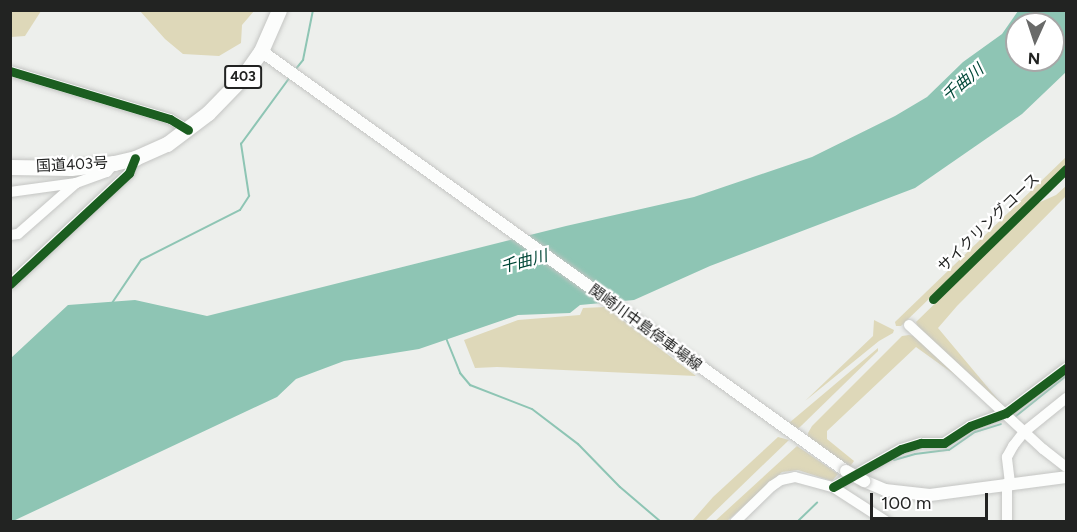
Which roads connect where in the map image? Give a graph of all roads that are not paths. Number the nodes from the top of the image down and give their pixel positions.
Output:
1 (279, 10) edge
2 (266, 55) junction
3 (10, 71) edge
4 (172, 120) junction
5 (188, 130) junction
6 (168, 144) junction
7 (135, 158) junction
8 (114, 163) junction
9 (10, 167) edge
10 (76, 183) junction
11 (10, 192) edge
12 (10, 235) edge
13 (10, 284) edge
14 (909, 325) dead end
15 (1066, 368) edge
16 (1066, 398) edge
17 (1006, 413) junction
18 (1024, 432) junction
19 (1066, 467) edge
20 (1066, 477) edge
21 (1008, 483) junction
22 (833, 487) junction
23 (735, 522) edge
24 (887, 522) edge
25 (1007, 522) edge

1 - 2 highway, 国道403号 / 403
2 - 5 highway, 国道403号 / 403
2 - 21 main road, 関崎川中島停車場線, bridge
3 - 4 street
4 - 5 street
4 - 6 street
5 - 6 highway, 国道403号 / 403
6 - 7 highway, 国道403号 / 403
7 - 8 highway, 国道403号 / 403
7 - 13 street
8 - 9 highway, 国道403号 / 403
8 - 10 street
10 - 11 street
10 - 12 street
14 - 17 street
15 - 17 street
16 - 18 street
17 - 18 street
17 - 22 street
18 - 19 street
18 - 21 street
20 - 21 main road, 関崎川中島停車場線
21 - 25 street
22 - 23 street
22 - 24 street

